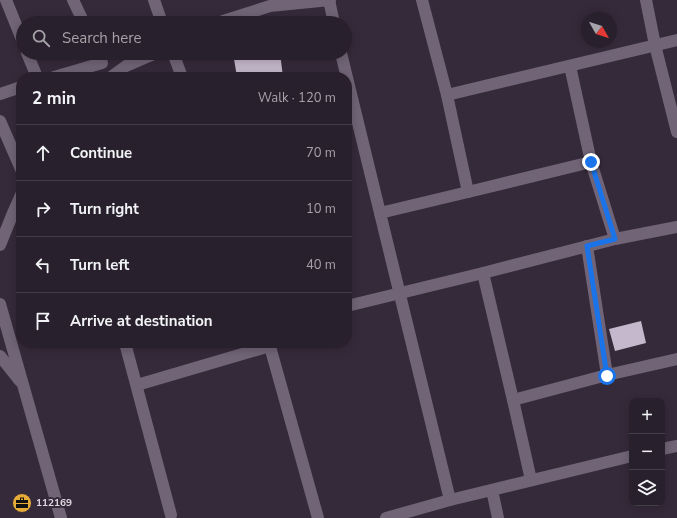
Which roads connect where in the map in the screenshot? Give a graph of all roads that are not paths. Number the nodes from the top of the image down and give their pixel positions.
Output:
1 (6, 0) edge
2 (73, 0) edge
3 (154, 0) edge
4 (330, 0) edge
5 (422, 0) edge
6 (646, 0) edge
7 (81, 16) edge
8 (160, 16) edge
9 (240, 16) edge
10 (333, 16) edge
11 (16, 25) edge
12 (677, 40) edge
13 (655, 45) junction
14 (30, 60) edge
15 (94, 60) edge
16 (106, 60) edge
17 (140, 60) edge
18 (176, 60) edge
19 (343, 60) edge
20 (126, 66) junction
21 (570, 66) junction
22 (35, 72) edge
23 (66, 72) edge
24 (118, 72) edge
25 (180, 72) edge
26 (346, 72) edge
27 (16, 89) edge
28 (0, 94) edge
29 (447, 95) junction
30 (352, 98) edge
31 (0, 121) edge
32 (677, 132) edge
33 (16, 158) edge
34 (591, 162) junction
35 (468, 192) junction
36 (16, 206) edge
37 (380, 214) junction
38 (677, 226) edge
39 (615, 239) junction
40 (0, 246) edge
41 (587, 246) junction
42 (484, 273) junction
43 (400, 294) junction
44 (0, 304) edge
45 (352, 305) edge
46 (126, 348) edge
47 (259, 348) edge
48 (270, 348) edge
49 (0, 356) edge
50 (677, 359) edge
51 (607, 376) junction
52 (23, 385) junction
53 (137, 385) junction
54 (513, 400) junction
55 (677, 446) edge
56 (665, 448) edge
57 (629, 457) edge
58 (531, 480) junction
59 (492, 490) junction
60 (450, 500) junction
61 (171, 515) dead end
62 (61, 518) edge
63 (318, 518) edge
64 (386, 518) edge
65 (498, 518) edge

1 - 11 street
2 - 7 street
3 - 8 street
4 - 9 street
4 - 10 street
5 - 29 street
6 - 13 street
12 - 13 street
13 - 21 street
13 - 32 street
14 - 22 street
15 - 23 street
16 - 20 street
17 - 20 street
18 - 25 street
19 - 26 street
20 - 24 street
21 - 29 street
21 - 34 street
27 - 28 street
29 - 35 street
30 - 37 street
31 - 33 street
34 - 35 street
34 - 39 street
35 - 37 street
36 - 40 street
37 - 43 street
38 - 39 street
39 - 41 street
41 - 42 street
41 - 51 street
42 - 43 street
42 - 54 street
43 - 45 street
43 - 60 street
44 - 52 street
46 - 53 street
47 - 53 street
48 - 63 street
49 - 52 street
50 - 51 street
51 - 54 street
52 - 62 street
53 - 61 street
54 - 58 street
55 - 56 street
57 - 58 street
58 - 59 street
59 - 60 street
59 - 65 street
60 - 64 street

